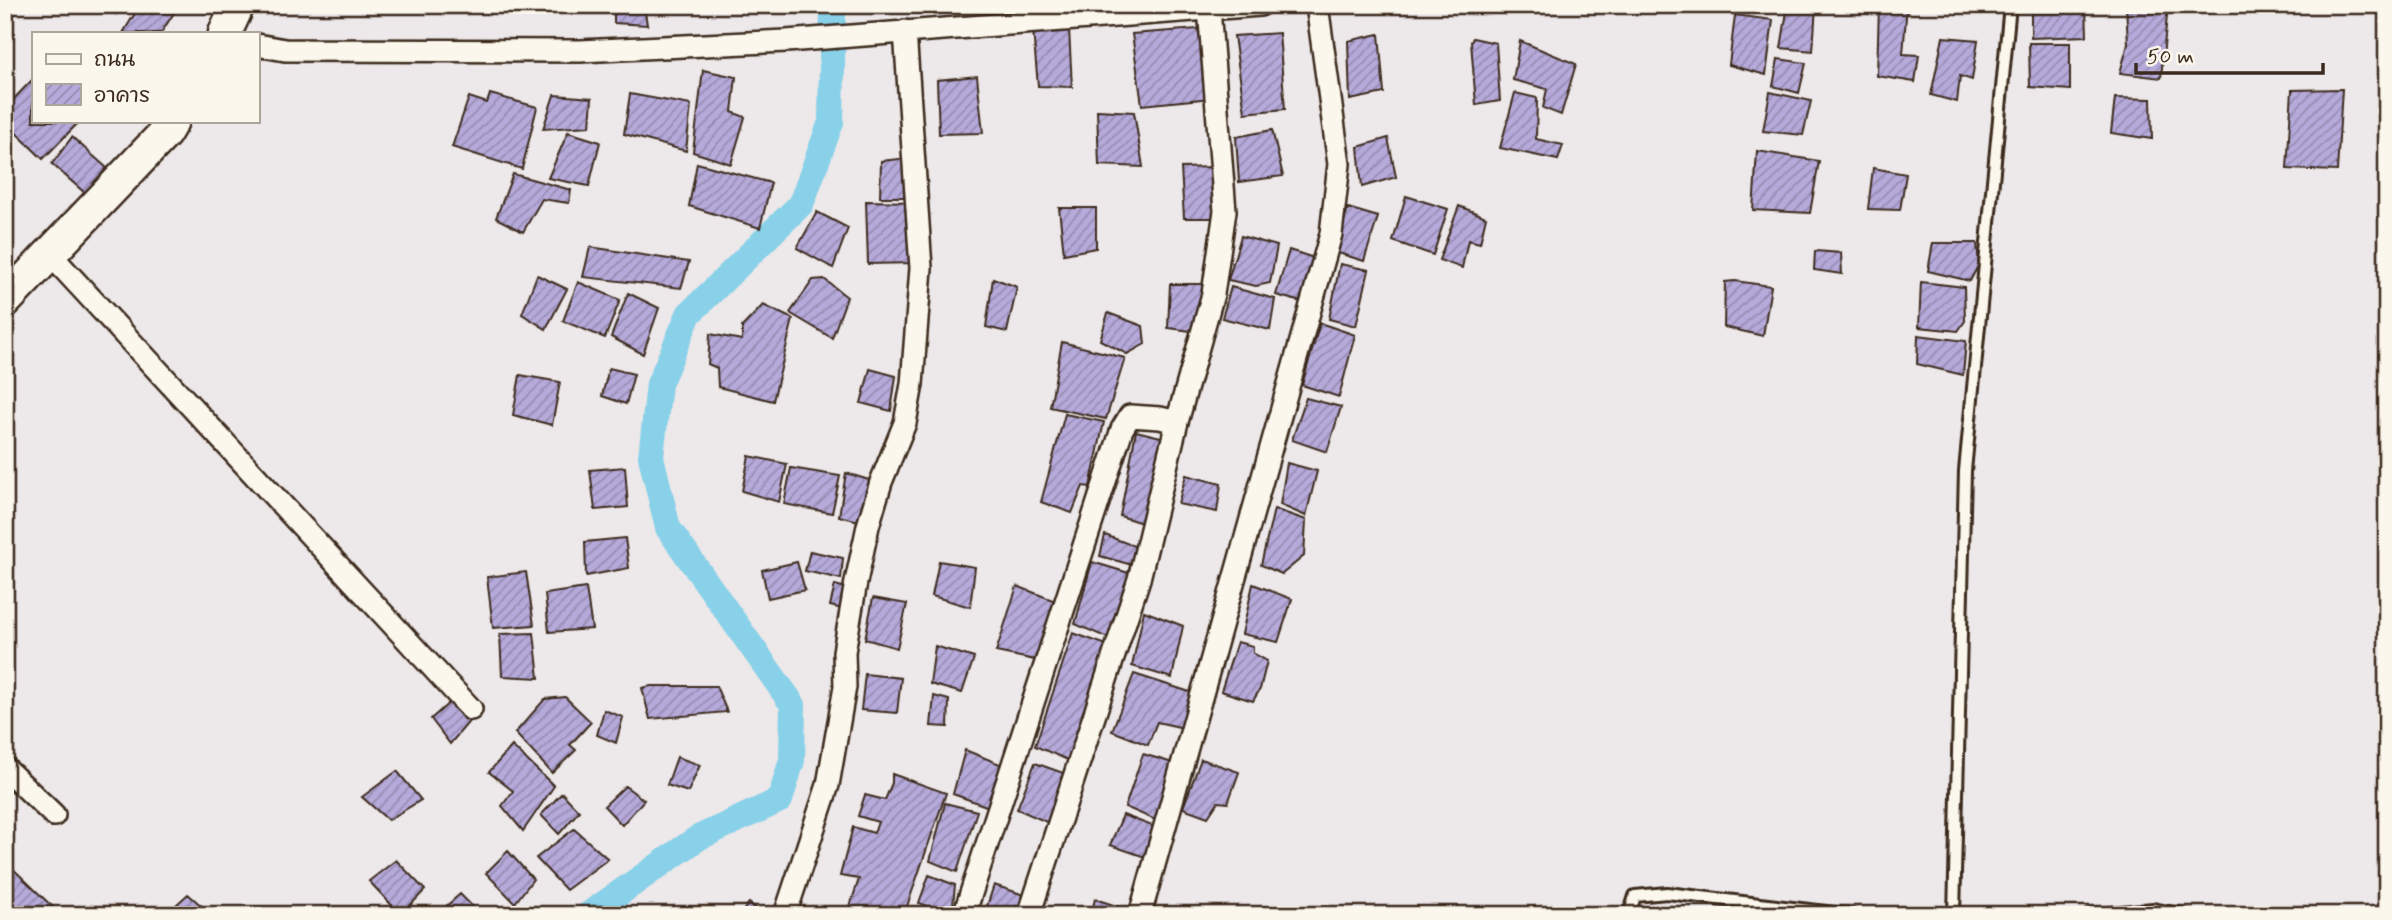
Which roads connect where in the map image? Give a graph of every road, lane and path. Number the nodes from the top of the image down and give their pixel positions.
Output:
1 (104, 5) edge
2 (124, 5) edge
3 (238, 5) edge
4 (1260, 5) edge
5 (1317, 5) edge
6 (2010, 5) edge
7 (1209, 8) junction
8 (1130, 10) edge
9 (902, 31) junction
10 (225, 32) edge
11 (259, 45) edge
12 (171, 122) edge
13 (50, 253) junction
14 (5, 301) edge
15 (1177, 422) junction
16 (471, 709) dead end
17 (5, 768) edge
18 (54, 815) dead end
19 (785, 915) edge
20 (964, 915) edge
21 (1029, 915) edge
22 (1140, 915) edge
23 (1629, 915) edge
24 (1852, 915) edge
25 (1954, 915) edge
26 (2091, 915) edge
27 (2185, 915) edge

1 - 2 path
3 - 10 street
4 - 7 street
5 - 22 street
6 - 25 lane
7 - 8 street
7 - 15 street
8 - 9 street
9 - 11 street
9 - 19 street
12 - 13 street
13 - 14 street
13 - 16 street
15 - 20 street
15 - 21 street
17 - 18 street
23 - 24 lane
26 - 27 lane

